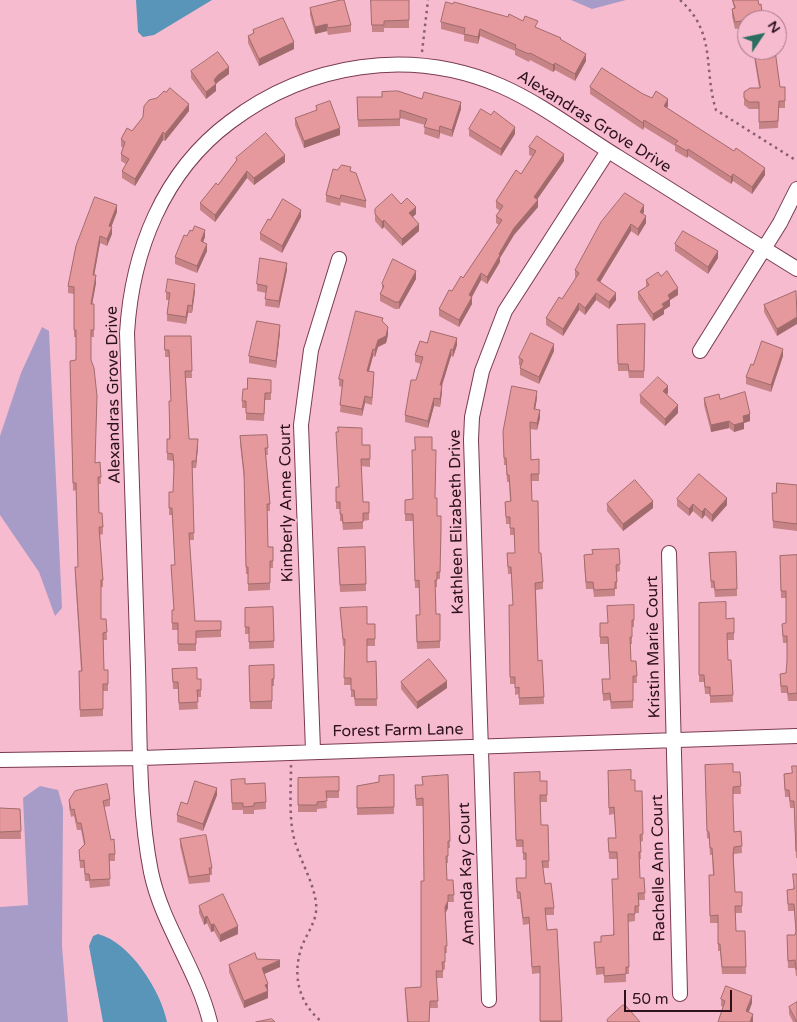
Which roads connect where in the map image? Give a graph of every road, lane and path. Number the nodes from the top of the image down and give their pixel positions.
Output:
1 (428, 0) edge
2 (680, 0) edge
3 (421, 66) junction
4 (608, 151) junction
5 (797, 161) edge
6 (797, 189) edge
7 (765, 249) junction
8 (339, 259) dead end
9 (797, 269) edge
10 (700, 351) dead end
11 (669, 554) dead end
12 (797, 736) edge
13 (674, 740) junction
14 (481, 747) junction
15 (313, 750) junction
16 (290, 751) junction
17 (141, 758) junction
18 (0, 760) edge
19 (680, 994) dead end
20 (489, 1000) dead end
21 (210, 1022) edge
22 (322, 1022) edge

1 - 3 path
2 - 5 path
3 - 4 street, Alexandras Grove Drive
3 - 17 street, Alexandras Grove Drive
4 - 7 street, Alexandras Grove Drive
4 - 14 street, Kathleen Elizabeth Drive
6 - 7 street
7 - 9 street, Alexandras Grove Drive
7 - 10 street
8 - 15 street, Kimberly Anne Court
11 - 13 street, Kristin Marie Court
12 - 13 street, Forest Farm Lane
13 - 14 street, Forest Farm Lane
13 - 19 street, Rachelle Ann Court
14 - 15 street, Forest Farm Lane
14 - 20 street, Amanda Kay Court
15 - 16 street, Forest Farm Lane
16 - 17 street, Forest Farm Lane
16 - 22 path
17 - 18 street, Forest Farm Lane
17 - 21 street, Alexandras Grove Drive

